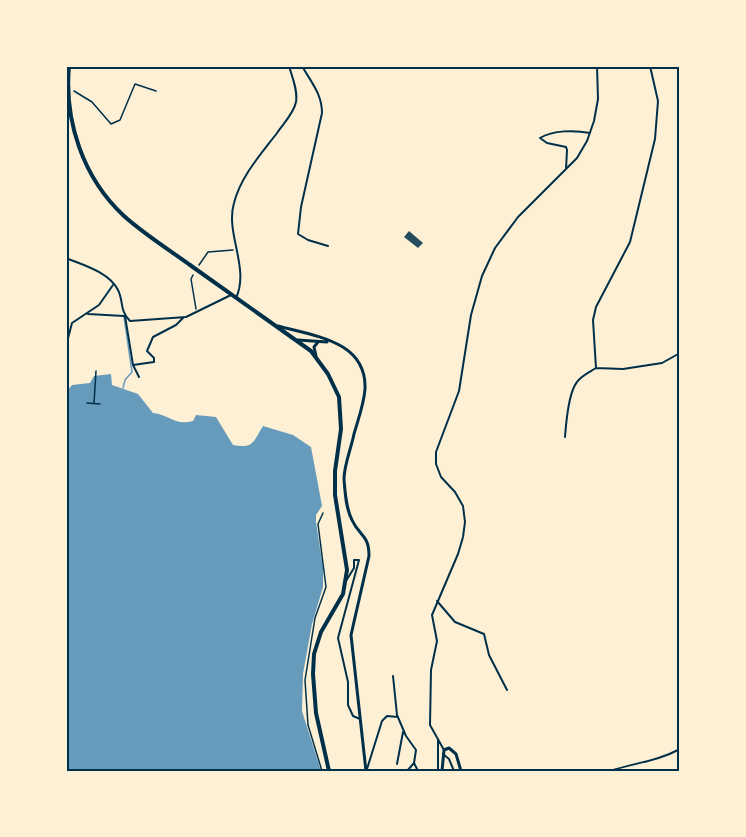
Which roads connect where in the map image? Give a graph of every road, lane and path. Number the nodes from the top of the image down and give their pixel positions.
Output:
1 (69, 66) edge
2 (289, 66) edge
3 (302, 66) edge
4 (597, 66) edge
5 (650, 66) edge
6 (74, 91) dead end
7 (156, 91) dead end
8 (590, 133) junction
9 (566, 170) junction
10 (328, 246) dead end
11 (236, 250) junction
12 (66, 258) edge
13 (199, 265) dead end
14 (193, 275) dead end
15 (113, 285) junction
16 (234, 296) junction
17 (196, 312) junction
18 (88, 314) junction
19 (125, 316) junction
20 (184, 317) junction
21 (274, 325) junction
22 (303, 333) junction
23 (296, 340) junction
24 (318, 341) junction
25 (335, 343) junction
26 (66, 346) edge
27 (680, 353) edge
28 (316, 356) junction
29 (133, 364) junction
30 (596, 368) junction
31 (96, 370) dead end
32 (140, 377) dead end
33 (87, 402) dead end
34 (94, 403) junction
35 (100, 404) dead end
36 (565, 437) dead end
37 (323, 513) dead end
38 (346, 582) junction
39 (437, 601) junction
40 (393, 676) dead end
41 (507, 690) dead end
42 (398, 717) junction
43 (360, 719) junction
44 (403, 729) junction
45 (438, 736) junction
46 (680, 749) edge
47 (443, 752) junction
48 (414, 763) junction
49 (397, 764) dead end
50 (322, 771) edge
51 (329, 771) edge
52 (366, 771) edge
53 (407, 771) edge
54 (418, 771) edge
55 (440, 771) edge
56 (454, 771) edge
57 (461, 771) edge
58 (610, 771) edge

1 - 16 main road
2 - 11 street
3 - 10 street
4 - 8 street
5 - 30 street
6 - 7 lane
8 - 9 street
8 - 9 street
9 - 39 street
11 - 13 path
11 - 16 street
12 - 15 street
14 - 17 path
15 - 18 street
15 - 19 street
16 - 17 street
16 - 21 main road
17 - 20 street
18 - 19 street
18 - 26 street
19 - 20 street
19 - 29 street
20 - 29 street
21 - 22 street
21 - 23 main road
22 - 23 street
22 - 25 street
23 - 24 street
23 - 28 main road
24 - 25 street
24 - 28 street
25 - 43 street
27 - 30 street
28 - 38 main road
29 - 32 street
30 - 36 street
31 - 34 path
33 - 34 path
34 - 35 path
37 - 50 path
38 - 43 street
38 - 51 main road
39 - 41 street
39 - 45 street
40 - 42 street
42 - 44 street
42 - 52 street
43 - 52 street
44 - 48 street
44 - 49 street
45 - 47 street
45 - 55 street
46 - 58 street
47 - 55 street
47 - 56 street
47 - 57 street
48 - 53 street
48 - 54 street

